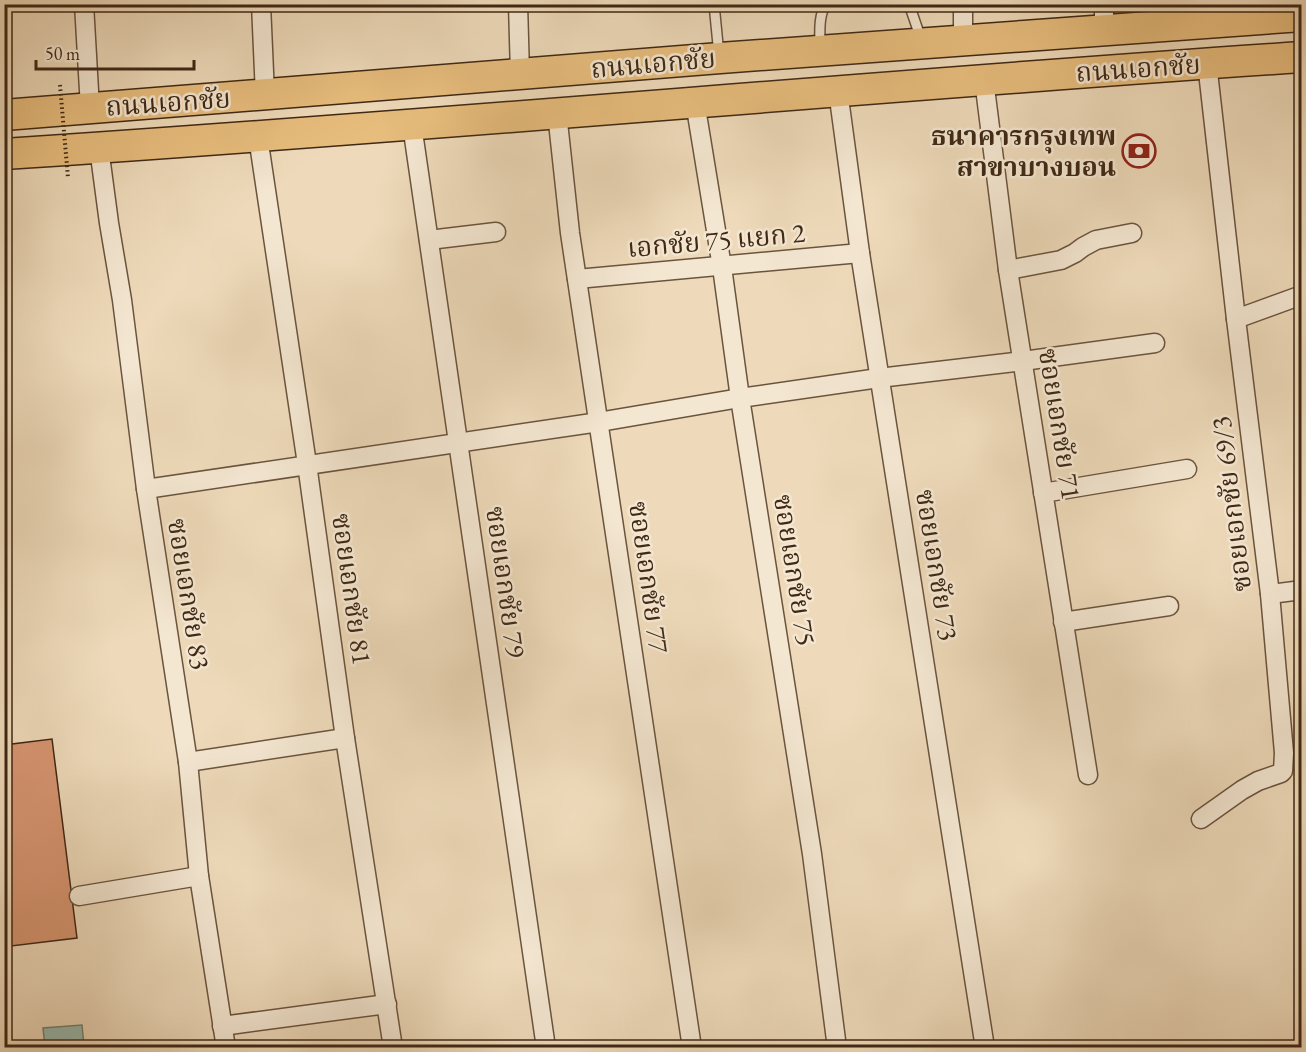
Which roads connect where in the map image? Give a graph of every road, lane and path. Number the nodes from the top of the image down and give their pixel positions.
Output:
1 (84, 4) edge
2 (261, 4) edge
3 (518, 4) edge
4 (714, 4) edge
5 (826, 4) edge
6 (909, 4) edge
7 (963, 4) edge
8 (1269, 12) edge
9 (1302, 16) edge
10 (1104, 17) edge
11 (963, 40) junction
12 (922, 43) junction
13 (820, 50) junction
14 (1302, 57) edge
15 (720, 58) junction
16 (1207, 63) junction
17 (611, 66) junction
18 (520, 74) junction
19 (984, 80) junction
20 (60, 85) dead end
21 (838, 92) junction
22 (265, 95) junction
23 (695, 102) junction
24 (90, 108) junction
25 (615, 109) junction
26 (557, 113) junction
27 (4, 115) edge
28 (412, 124) junction
29 (258, 137) junction
30 (99, 148) junction
31 (4, 154) edge
32 (68, 178) dead end
33 (496, 232) dead end
34 (1132, 233) dead end
35 (429, 240) junction
36 (860, 253) junction
37 (722, 267) junction
38 (1008, 270) junction
39 (577, 279) junction
40 (1302, 295) edge
41 (1236, 319) junction
42 (1155, 343) dead end
43 (1023, 361) junction
44 (879, 378) junction
45 (740, 398) junction
46 (599, 422) junction
47 (458, 442) junction
48 (307, 464) junction
49 (1187, 469) dead end
50 (146, 489) junction
51 (1043, 493) junction
52 (1302, 590) edge
53 (1270, 594) junction
54 (1169, 606) dead end
55 (1063, 622) junction
56 (345, 738) junction
57 (188, 762) junction
58 (1088, 775) dead end
59 (1202, 819) dead end
60 (199, 876) junction
61 (79, 896) dead end
62 (387, 1004) junction
63 (222, 1026) junction
64 (226, 1047) edge
65 (393, 1047) edge
66 (546, 1047) edge
67 (692, 1047) edge
68 (837, 1047) edge
69 (985, 1047) edge

1 - 24 street
2 - 22 street
3 - 18 street
4 - 15 lane
5 - 13 lane
6 - 12 lane
7 - 11 street
8 - 9 main road, ถนนเอกชัย
8 - 10 main road, ถนนเอกชัย
10 - 11 main road, ถนนเอกชัย
11 - 12 main road, ถนนเอกชัย
12 - 13 main road, ถนนเอกชัย
13 - 15 main road, ถนนเอกชัย
14 - 16 main road, ถนนเอกชัย
15 - 17 main road, ถนนเอกชัย
16 - 19 main road, ถนนเอกชัย
16 - 41 street, ซอยเอกชัย 69/3
17 - 18 main road, ถนนเอกชัย
17 - 25 main road
18 - 22 main road, ถนนเอกชัย
19 - 21 main road, ถนนเอกชัย
19 - 38 street, ซอยเอกชัย 71
20 - 32 path, bridge
21 - 23 main road, ถนนเอกชัย
21 - 36 street, ซอยเอกชัย 73
22 - 24 main road, ถนนเอกชัย
23 - 25 main road, ถนนเอกชัย
23 - 37 street, ซอยเอกชัย 75
24 - 27 main road, ถนนเอกชัย
25 - 26 main road, ถนนเอกชัย
26 - 28 main road, ถนนเอกชัย
26 - 39 street, ซอยเอกชัย 77
28 - 29 main road, ถนนเอกชัย
28 - 35 street, ซอยเอกชัย 79
29 - 30 main road, ถนนเอกชัย
29 - 48 street, ซอยเอกชัย 81
30 - 31 main road, ถนนเอกชัย
30 - 50 street, ซอยเอกชัย 83
33 - 35 street
34 - 38 street
35 - 47 street, ซอยเอกชัย 79
36 - 37 street, เอกชัย 75 แยก 2
36 - 44 street, ซอยเอกชัย 73
37 - 39 street, เอกชัย 75 แยก 2
37 - 45 street, ซอยเอกชัย 75
38 - 43 street, ซอยเอกชัย 71
39 - 46 street, ซอยเอกชัย 77
40 - 41 street
41 - 53 street, ซอยเอกชัย 69/3
42 - 43 street
43 - 44 street
43 - 51 street, ซอยเอกชัย 71
44 - 45 street
44 - 69 street, ซอยเอกชัย 73
45 - 46 street
45 - 68 street, ซอยเอกชัย 75
46 - 47 street
46 - 67 street, ซอยเอกชัย 77
47 - 48 street
47 - 66 street, ซอยเอกชัย 79
48 - 50 street
48 - 56 street, ซอยเอกชัย 81
49 - 51 street
50 - 57 street, ซอยเอกชัย 83
51 - 55 street, ซอยเอกชัย 71
52 - 53 street
53 - 59 street, ซอยเอกชัย 69/3
54 - 55 street
55 - 58 street, ซอยเอกชัย 71
56 - 57 street
56 - 62 street, ซอยเอกชัย 81
57 - 60 street, ซอยเอกชัย 83
60 - 61 street
60 - 63 street, ซอยเอกชัย 83
62 - 63 street
62 - 65 street, ซอยเอกชัย 81
63 - 64 street, ซอยเอกชัย 83

